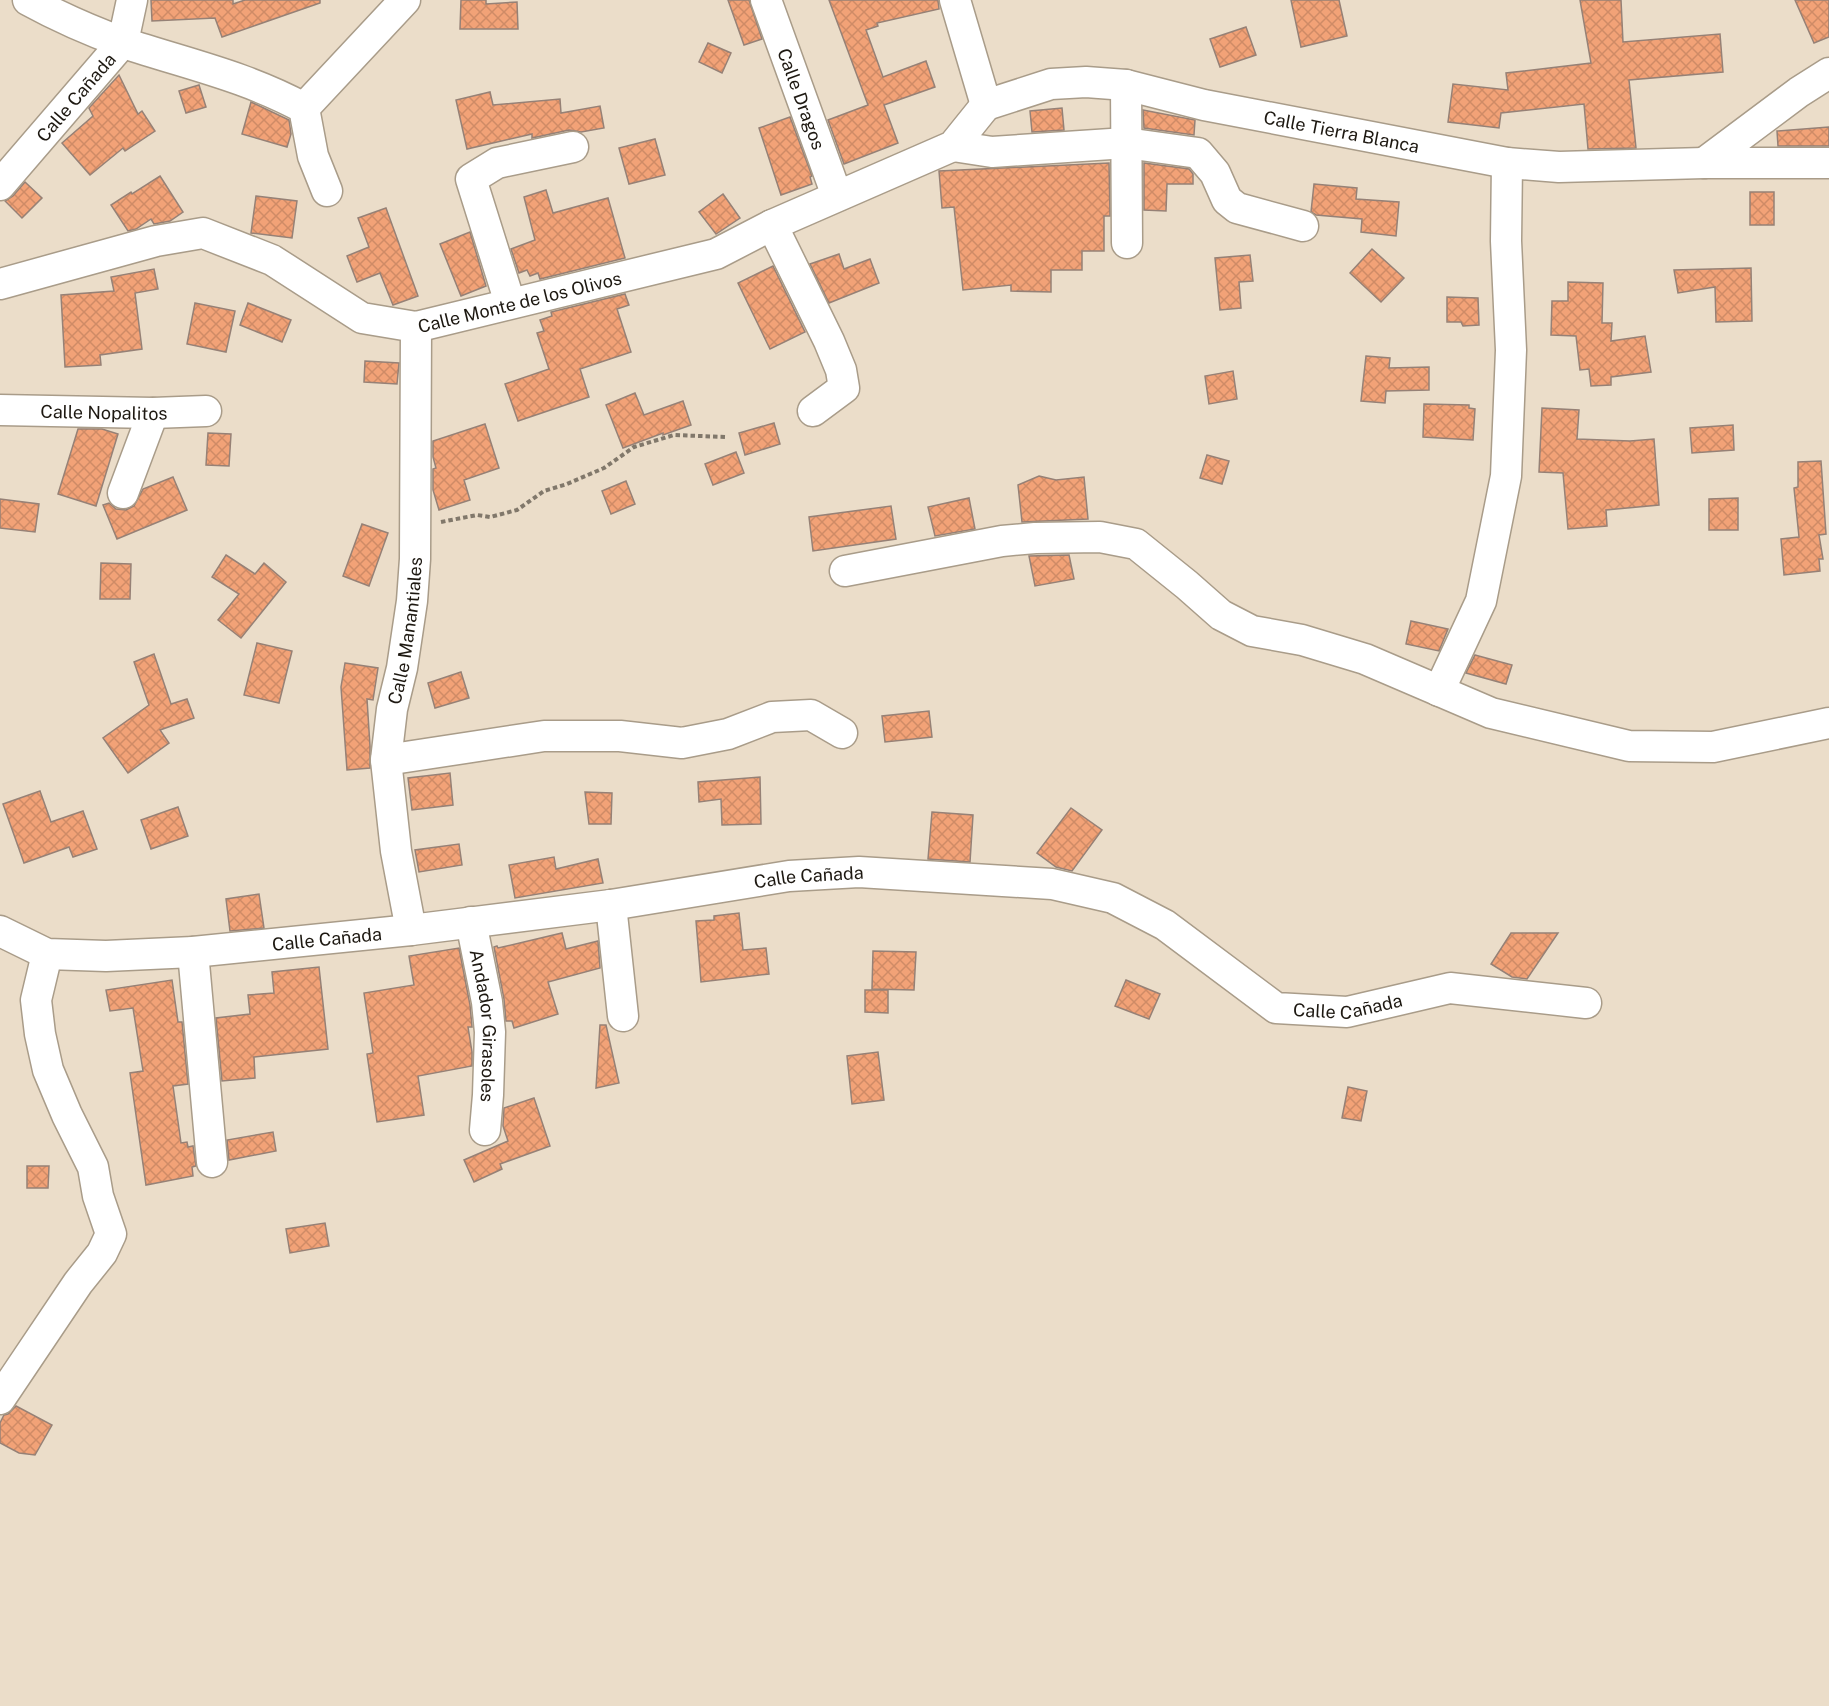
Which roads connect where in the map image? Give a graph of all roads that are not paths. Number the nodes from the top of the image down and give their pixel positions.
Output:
1 (28, 0) edge
2 (132, 0) edge
3 (405, 0) edge
4 (766, 0) edge
5 (955, 0) edge
6 (123, 42) junction
7 (1829, 73) edge
8 (1126, 85) junction
9 (986, 105) junction
10 (304, 108) junction
11 (1125, 143) junction
12 (953, 146) junction
13 (573, 147) dead end
14 (1507, 163) junction
15 (1704, 163) junction
16 (1829, 163) edge
17 (0, 185) edge
18 (327, 191) dead end
19 (837, 196) junction
20 (772, 225) junction
21 (1303, 225) dead end
22 (1127, 243) dead end
23 (0, 284) edge
24 (510, 303) junction
25 (416, 327) junction
26 (0, 410) edge
27 (206, 411) dead end
28 (813, 411) dead end
29 (153, 413) junction
30 (123, 493) dead end
31 (845, 571) dead end
32 (1439, 691) junction
33 (1829, 723) edge
34 (842, 733) dead end
35 (386, 760) junction
36 (611, 905) junction
37 (471, 922) junction
38 (411, 930) junction
39 (0, 931) edge
40 (193, 952) junction
41 (47, 954) junction
42 (1586, 1003) dead end
43 (623, 1016) dead end
44 (485, 1130) dead end
45 (212, 1162) dead end
46 (0, 1399) edge

1 - 6 street
2 - 6 street, Calle Cañada
3 - 10 street
4 - 19 street, Calle Dragos
5 - 9 street
6 - 10 street
6 - 17 street, Calle Cañada
7 - 15 street
8 - 9 street, Calle Tierra Blanca
8 - 11 street
8 - 14 street, Calle Tierra Blanca
9 - 12 street, Calle Monte de los Olivos
10 - 18 street
11 - 12 street
11 - 21 street
11 - 22 street
12 - 19 street, Calle Monte de los Olivos
13 - 24 street
14 - 15 street, Calle Tierra Blanca
14 - 32 street
15 - 16 street, Calle Tierra Blanca
19 - 20 street, Calle Monte de los Olivos
20 - 24 street, Calle Monte de los Olivos
20 - 28 street
23 - 25 street, Calle Monte de los Olivos
24 - 25 street, Calle Monte de los Olivos
25 - 35 street, Calle Manantiales
26 - 29 street, Calle Nopalitos
27 - 29 street, Calle Nopalitos
29 - 30 street
31 - 32 street
32 - 33 street
34 - 35 street
35 - 38 street, Calle Manantiales
36 - 37 street, Calle Cañada
36 - 42 street, Calle Cañada
36 - 43 street
37 - 38 street, Calle Cañada
37 - 44 street, Andador Girasoles
38 - 40 street, Calle Cañada
39 - 41 street, Calle Cañada
40 - 41 street, Calle Cañada
40 - 45 street
41 - 46 street

